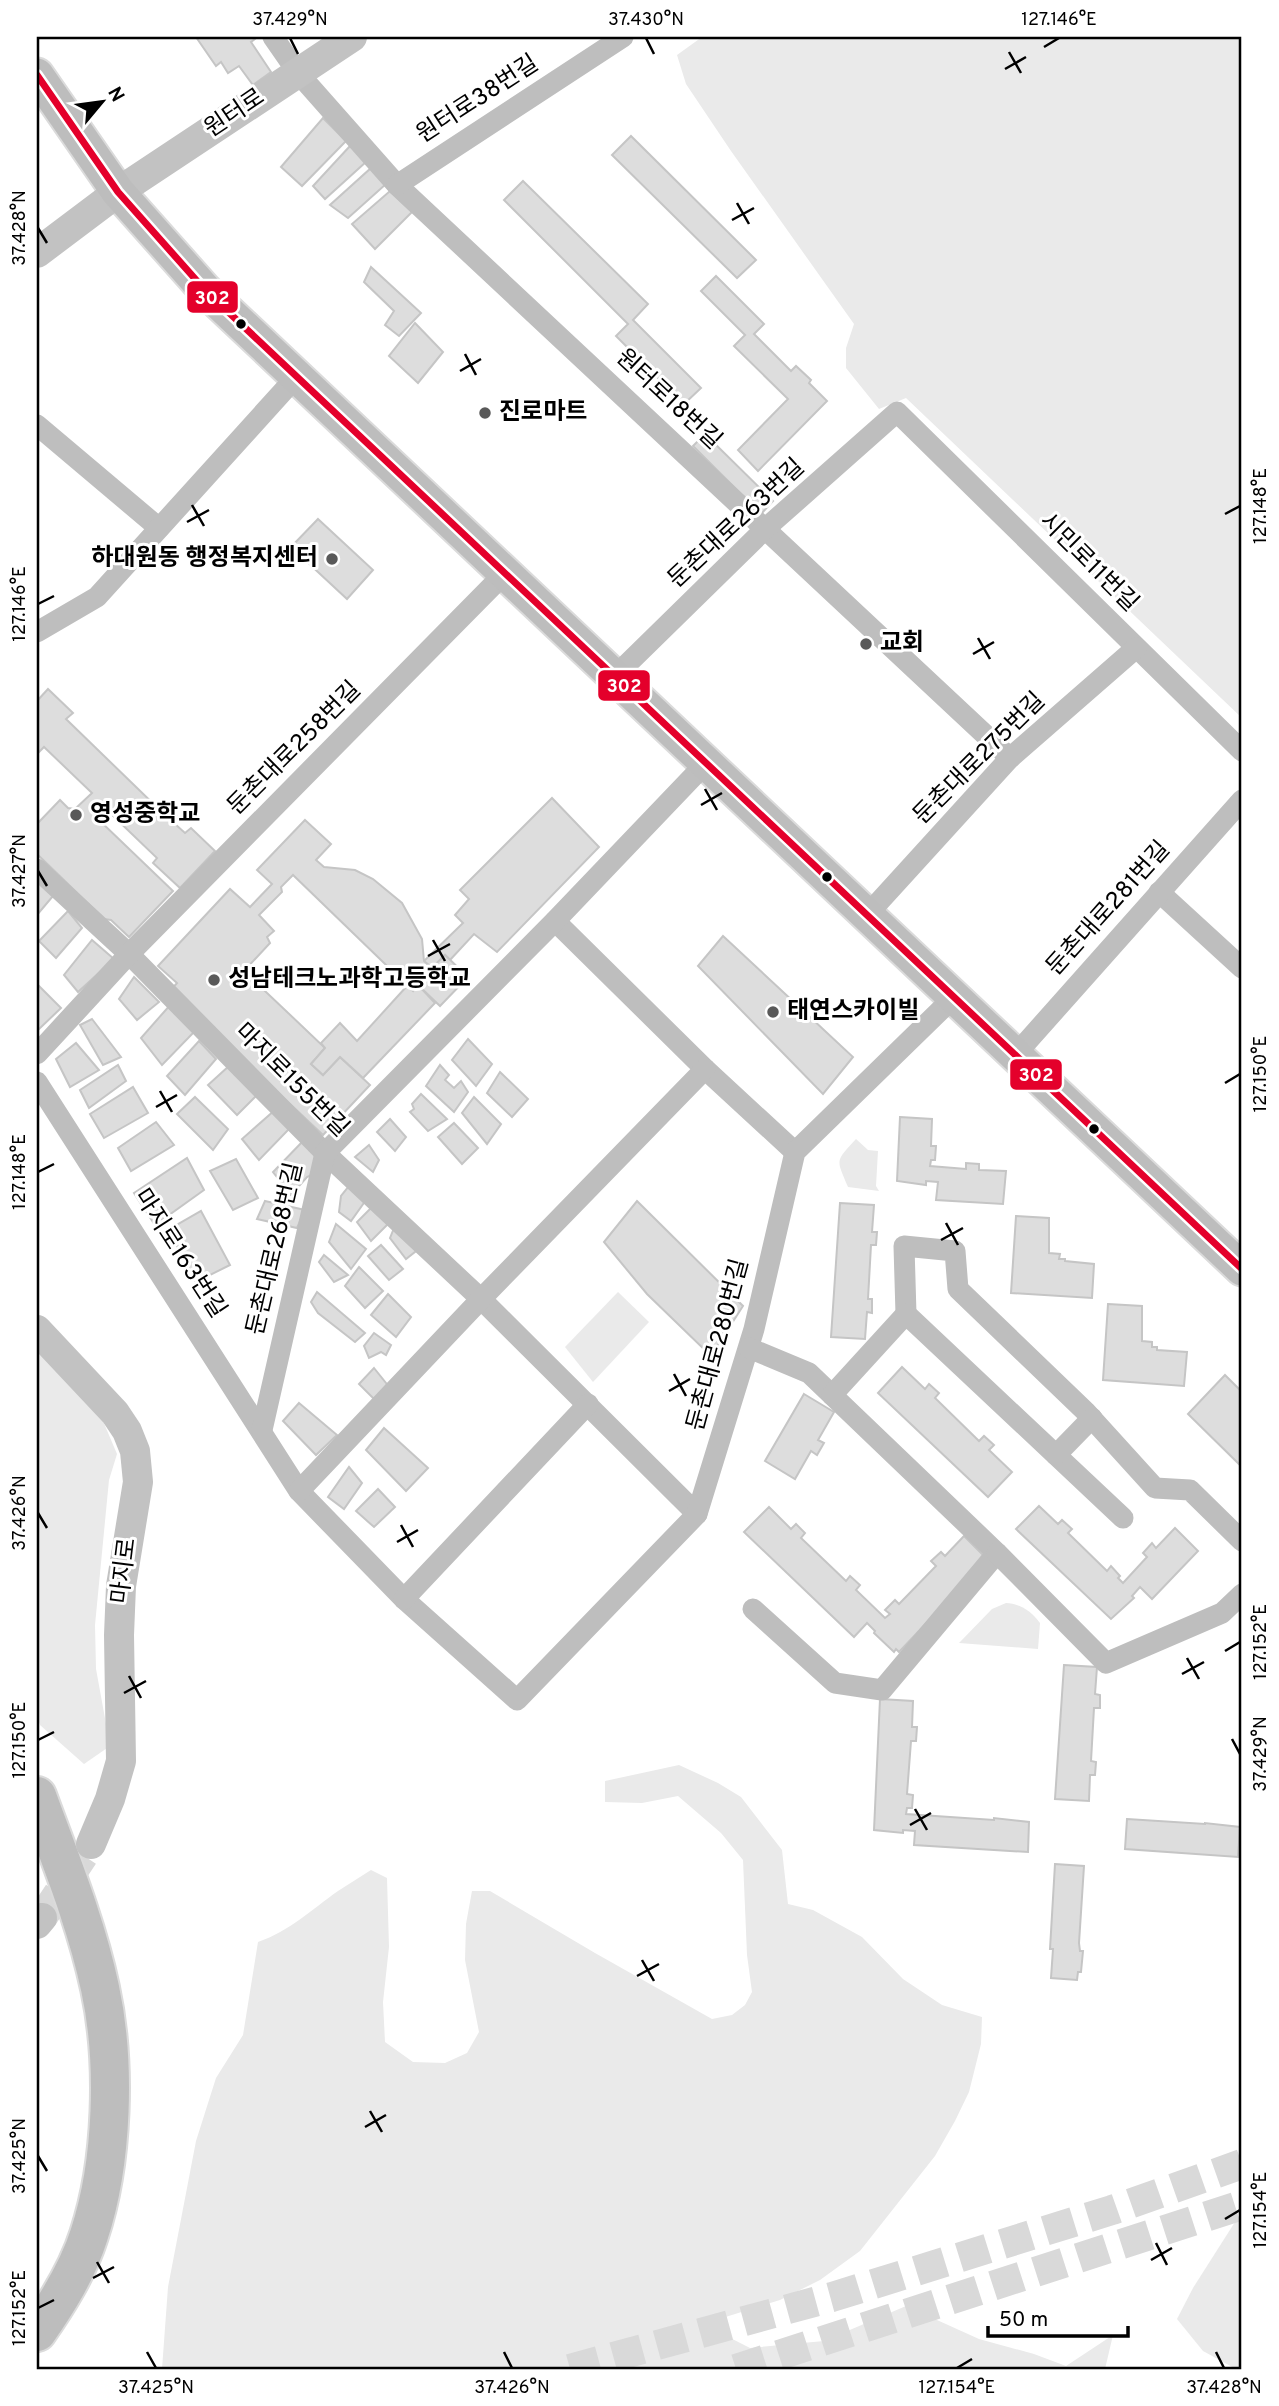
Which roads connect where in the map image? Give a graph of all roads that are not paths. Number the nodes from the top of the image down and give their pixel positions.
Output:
1 (273, 37) edge
2 (352, 37) edge
3 (623, 37) edge
4 (298, 73) junction
5 (37, 75) edge
6 (397, 184) junction
7 (118, 191) junction
8 (37, 253) edge
9 (297, 376) junction
10 (897, 412) joint
11 (37, 425) edge
12 (159, 528) junction
13 (766, 528) junction
14 (505, 573) junction
15 (37, 632) edge
16 (1136, 648) junction
17 (615, 676) junction
18 (1242, 751) edge
19 (1010, 758) junction
20 (706, 763) junction
21 (1242, 800) edge
22 (37, 869) edge
23 (1159, 892) junction
24 (867, 915) junction
25 (555, 921) junction
26 (129, 954) junction
27 (1242, 968) edge
28 (953, 998) junction
29 (37, 1054) edge
30 (1016, 1054) junction
31 (705, 1069) junction
32 (37, 1082) edge
33 (795, 1152) junction
34 (325, 1153) junction
35 (1242, 1269) edge
36 (481, 1298) junction
37 (906, 1314) junction
38 (37, 1330) edge
39 (749, 1348) junction
40 (832, 1395) junction
41 (589, 1404) junction
42 (1092, 1418) junction
43 (262, 1430) junction
44 (1055, 1455) junction
45 (299, 1491) junction
46 (697, 1514) junction
47 (1123, 1518) dead end
48 (1242, 1541) edge
49 (997, 1553) junction
50 (1242, 1594) edge
51 (404, 1599) junction
52 (753, 1609) dead end
53 (517, 1700) joint
54 (37, 1796) edge
55 (91, 1844) tunnel mouth
56 (37, 2332) edge

1 - 4 street, 원터로18번길
2 - 4 main road, 원터로
3 - 6 street, 원터로38번길
4 - 6 street, 원터로18번길
4 - 7 main road, 원터로
5 - 7 main road
6 - 13 street, 원터로18번길
7 - 8 main road
7 - 9 main road
9 - 12 street
9 - 14 main road
10 - 13 street, 둔촌대로263번길
10 - 16 street, 시민로11번길
11 - 12 street
12 - 15 street
13 - 17 street, 둔촌대로263번길
13 - 19 street, 원터로18번길
14 - 17 main road
14 - 26 street, 둔촌대로258번길
16 - 18 street, 시민로11번길
16 - 19 street, 둔촌대로275번길
17 - 20 main road
19 - 24 street, 둔촌대로275번길
20 - 24 main road
20 - 25 street, 둔촌대로268번길
21 - 23 street, 둔촌대로281번길
22 - 26 street, 마지로155번길
23 - 27 street
23 - 30 street, 둔촌대로281번길
24 - 28 main road
25 - 31 street
25 - 34 street, 둔촌대로268번길
26 - 29 street, 둔촌대로258번길
26 - 34 street, 마지로155번길
28 - 30 main road
28 - 33 street
30 - 35 main road
31 - 33 street
31 - 36 street
32 - 43 street, 마지로163번길
33 - 39 street, 둔촌대로280번길
34 - 36 street, 마지로155번길
34 - 43 street, 둔촌대로268번길
36 - 41 street, 마지로155번길
36 - 45 street
37 - 40 street
37 - 42 street
37 - 44 street
38 - 55 main road, 마지로
39 - 40 street
39 - 46 street, 둔촌대로280번길
40 - 49 street
41 - 46 street, 마지로155번길
41 - 51 street
42 - 44 street
42 - 48 street
43 - 45 street, 마지로163번길
44 - 47 street
45 - 51 street, 마지로163번길
46 - 53 street, 둔촌대로280번길
49 - 50 street
49 - 52 street
51 - 53 street, 마지로163번길
54 - 56 highway

